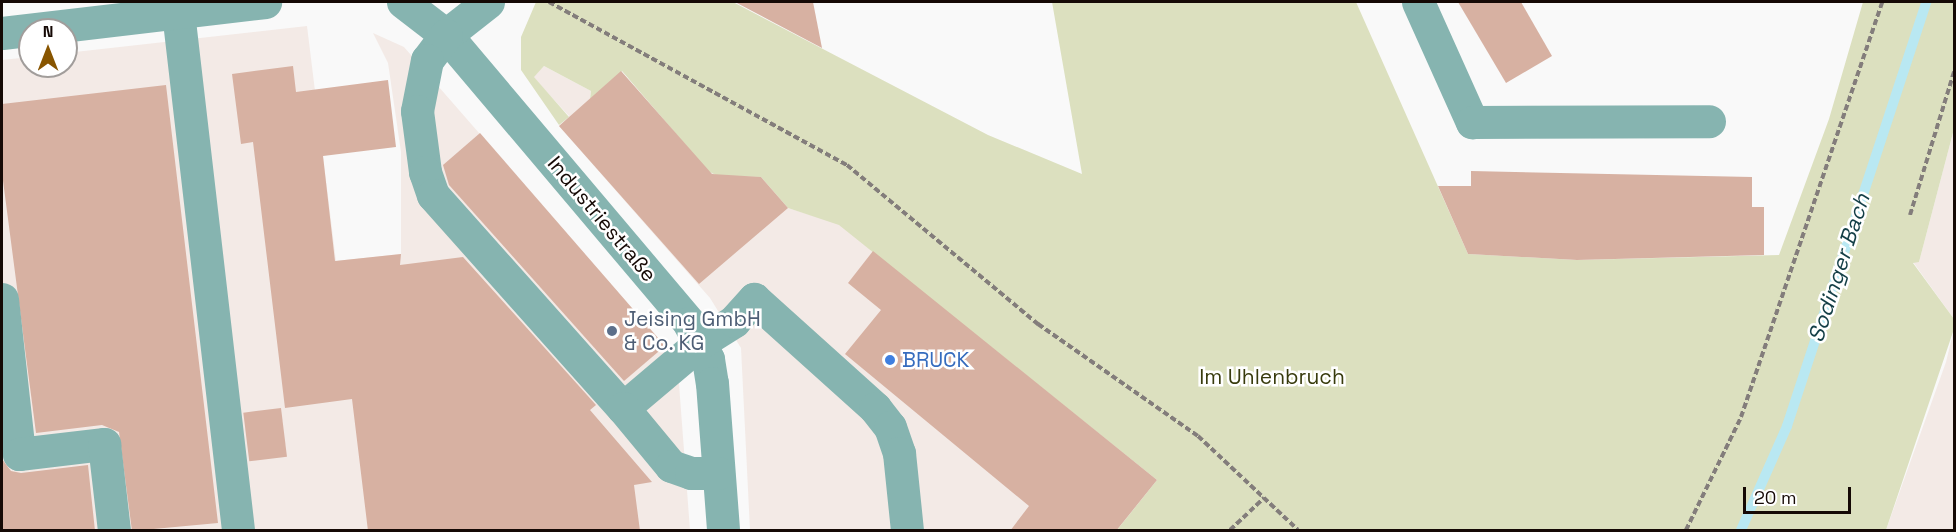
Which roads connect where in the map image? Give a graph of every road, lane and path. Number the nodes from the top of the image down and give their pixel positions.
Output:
1 (265, 2) edge
2 (403, 2) edge
3 (488, 2) edge
4 (549, 2) edge
5 (1418, 2) edge
6 (1882, 2) edge
7 (178, 12) junction
8 (2, 33) edge
9 (446, 35) junction
10 (1954, 72) edge
11 (1709, 121) dead end
12 (1910, 215) dead end
13 (2, 299) edge
14 (701, 342) junction
15 (623, 408) junction
16 (718, 473) junction
17 (1264, 498) junction
18 (114, 531) edge
19 (238, 531) edge
20 (723, 531) edge
21 (907, 531) edge
22 (1230, 531) edge
23 (1298, 531) edge
24 (1686, 531) edge

1 - 7 street
2 - 9 street, Industriestraße
3 - 9 street
4 - 17 path
5 - 11 street
6 - 24 path
7 - 8 street
7 - 19 street
9 - 14 street, Industriestraße
9 - 15 street
10 - 12 path
13 - 18 street
14 - 15 street
14 - 16 street, Industriestraße
14 - 21 street
15 - 16 street
16 - 20 street, Industriestraße
17 - 22 path
17 - 23 path

